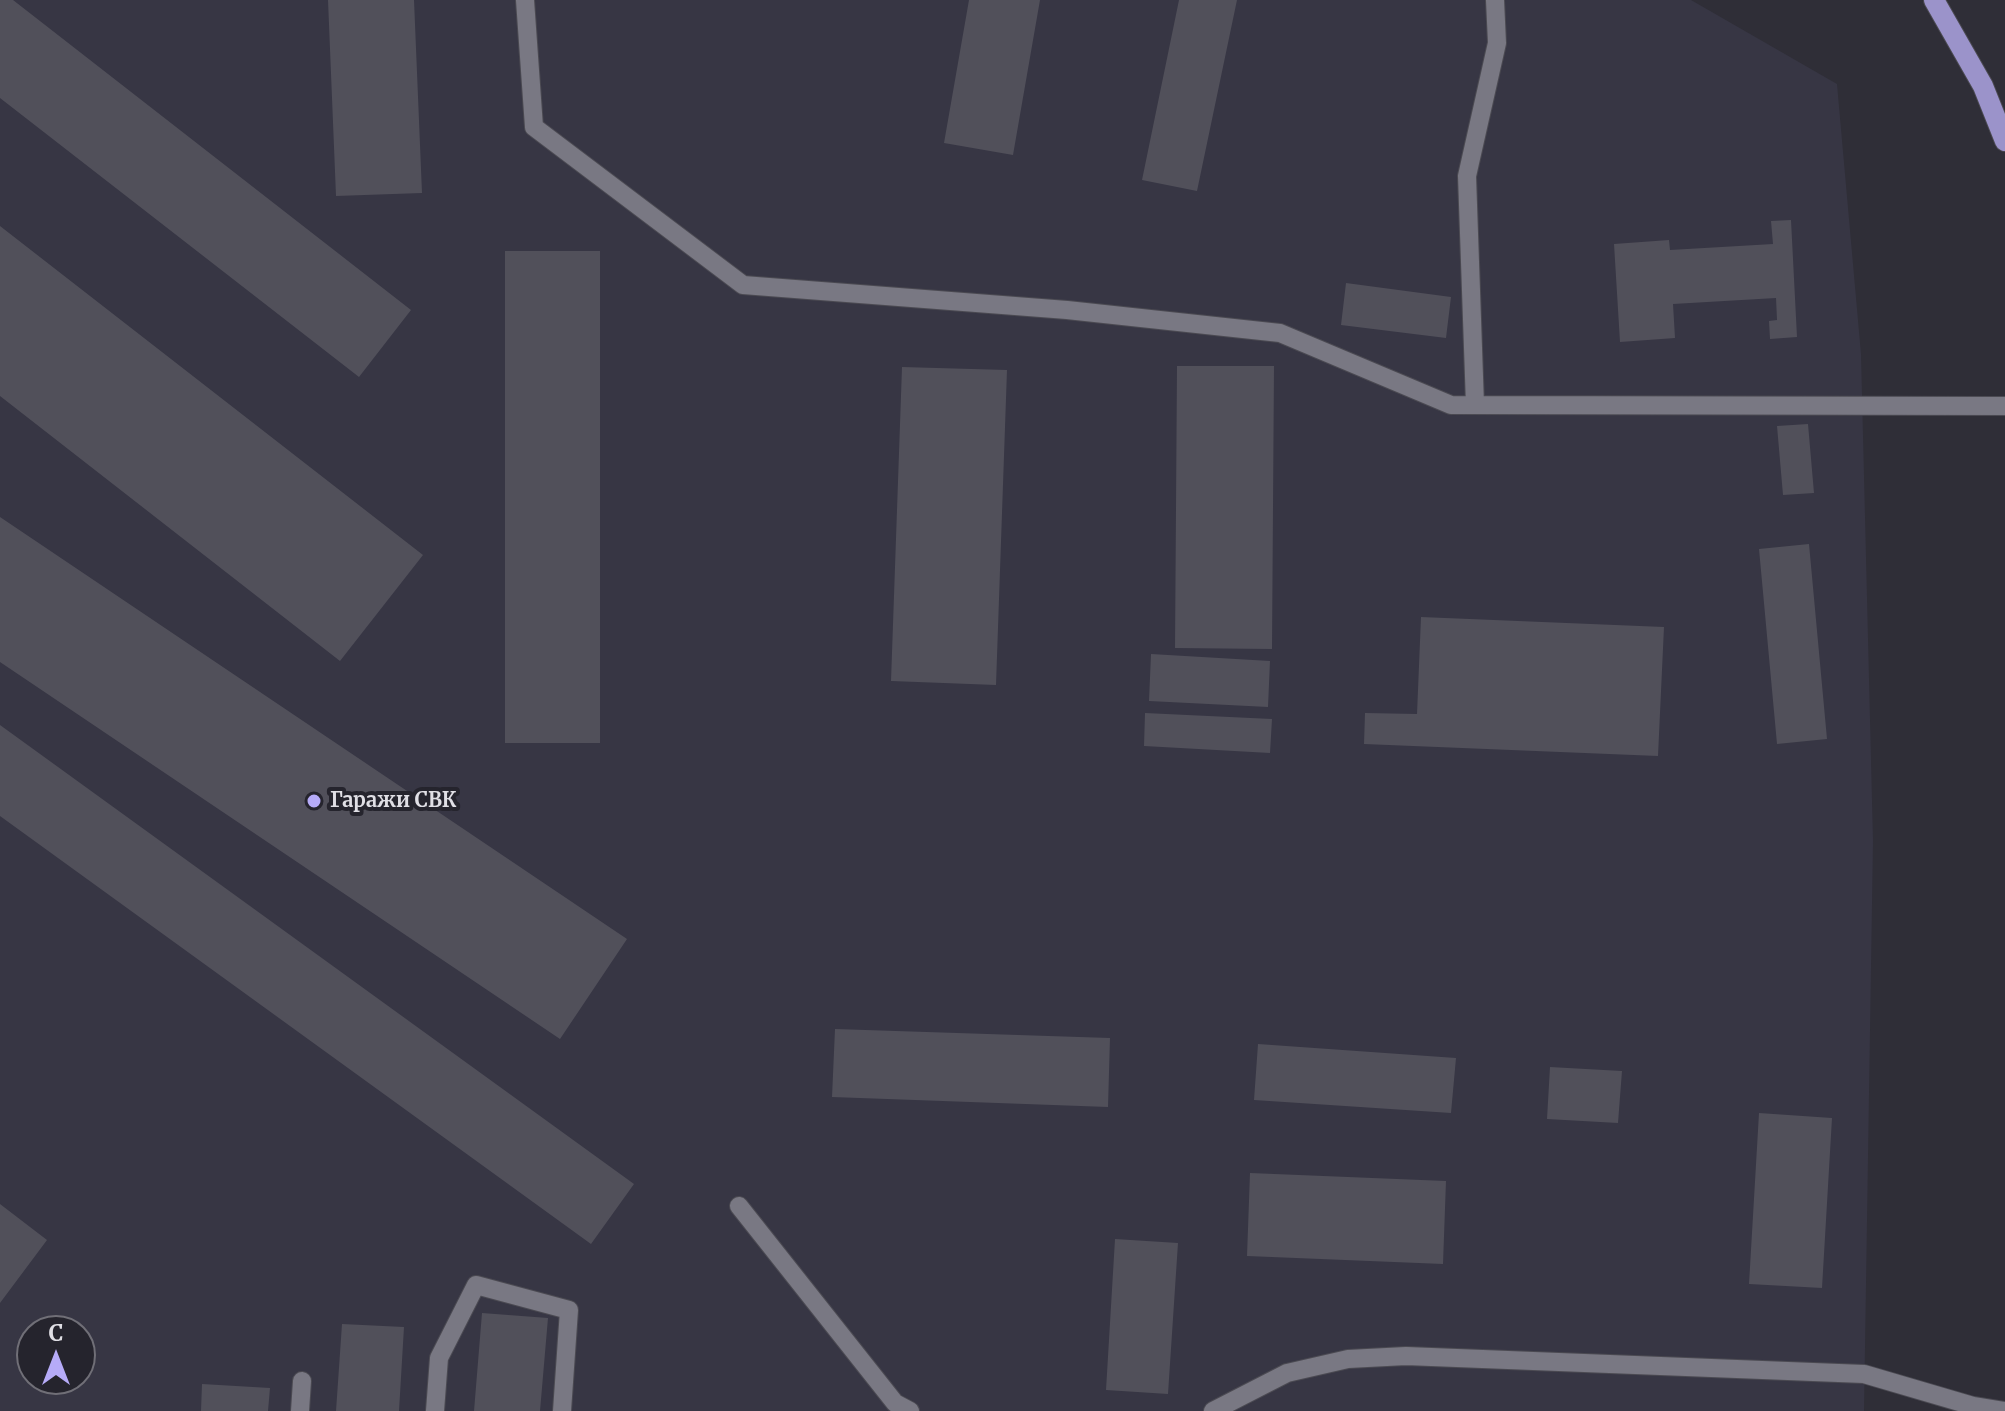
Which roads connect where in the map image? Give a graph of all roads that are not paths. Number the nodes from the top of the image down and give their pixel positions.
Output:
1 (525, 0) edge
2 (1495, 0) edge
3 (1934, 0) edge
4 (2005, 141) edge
5 (1475, 405) junction
6 (2005, 406) edge
7 (739, 1206) dead end
8 (302, 1381) dead end
9 (300, 1411) edge
10 (435, 1411) edge
11 (562, 1411) edge
12 (910, 1411) edge
13 (1213, 1411) edge
14 (2005, 1411) edge

1 - 5 lane
2 - 5 lane
3 - 4 main road
5 - 6 lane
7 - 12 lane
8 - 9 lane
10 - 11 lane
13 - 14 lane

